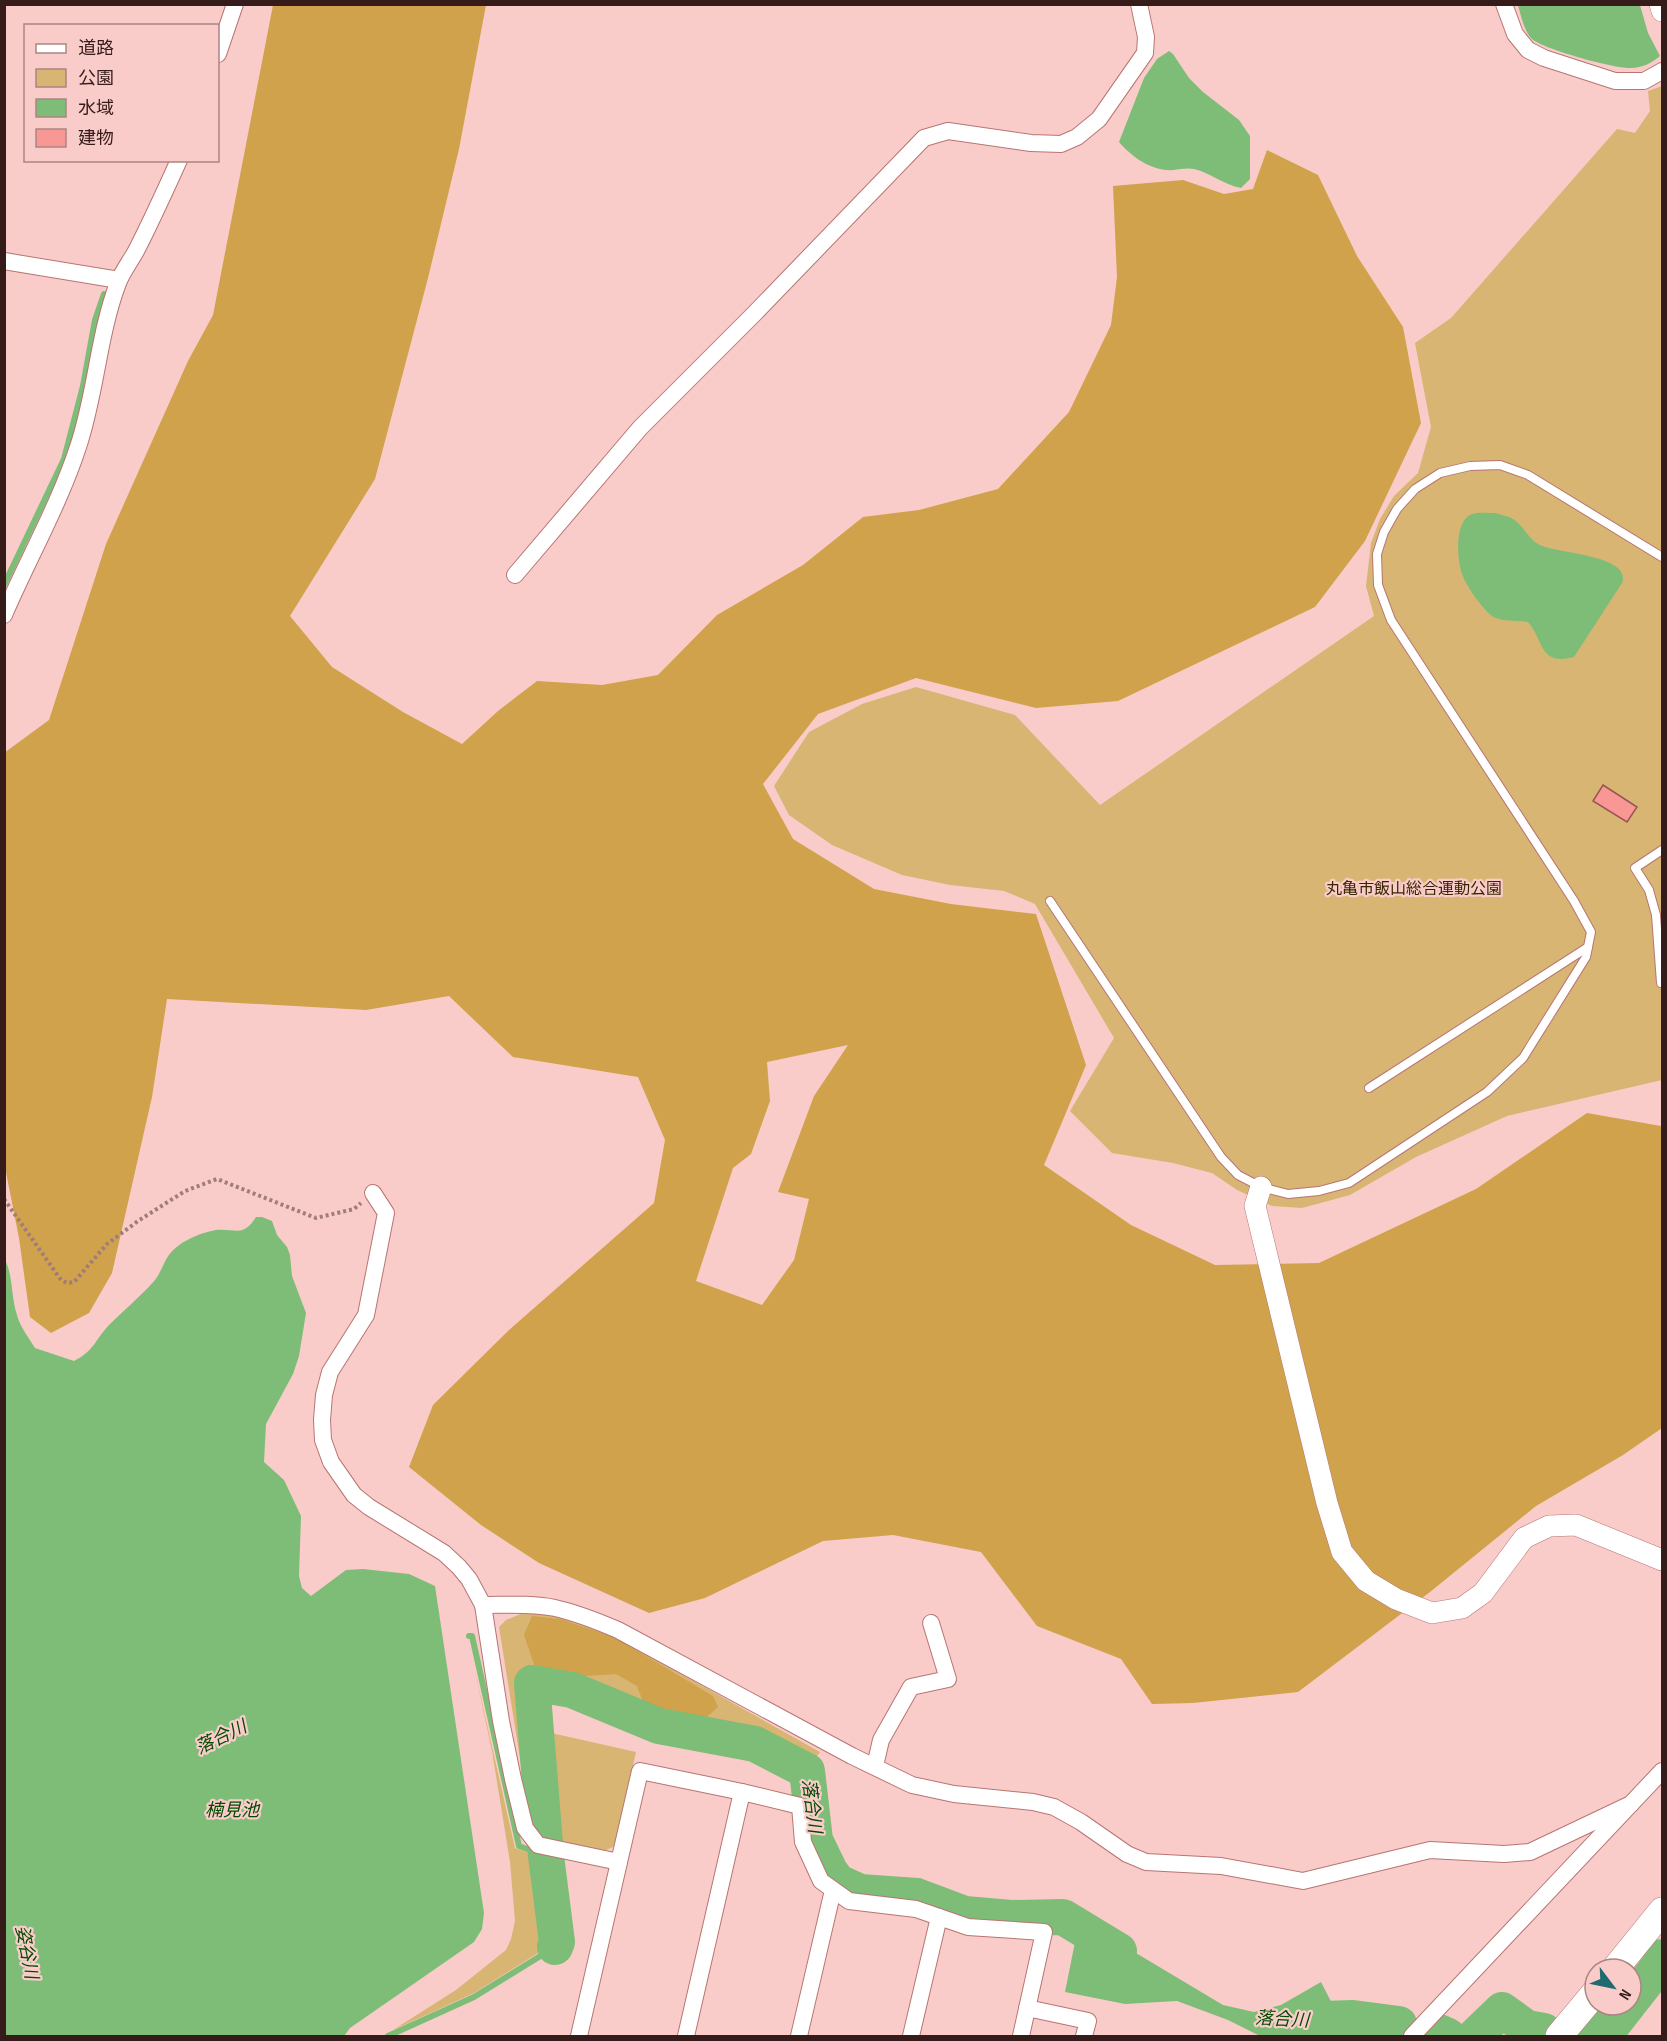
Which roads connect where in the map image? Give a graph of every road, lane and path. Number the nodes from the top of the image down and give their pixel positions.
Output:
1 (235, 4) edge
2 (1139, 4) edge
3 (1504, 4) edge
4 (1660, 4) edge
5 (1662, 10) edge
6 (219, 51) edge
7 (1662, 70) edge
8 (178, 162) edge
9 (4, 261) edge
10 (119, 280) junction
11 (1662, 557) edge
12 (515, 574) dead end
13 (4, 615) edge
14 (1662, 850) edge
15 (1050, 901) dead end
16 (1588, 947) junction
17 (1661, 983) dead end
18 (1369, 1088) dead end
19 (1261, 1187) junction
20 (373, 1193) joint
21 (4, 1199) edge
22 (1662, 1560) edge
23 (483, 1605) junction
24 (932, 1623) dead end
25 (874, 1766) junction
26 (1662, 1771) edge
27 (742, 1792) junction
28 (1631, 1804) junction
29 (620, 1862) junction
30 (833, 1890) junction
31 (1662, 1911) edge
32 (939, 1917) junction
33 (1625, 1957) edge
34 (1027, 2008) junction
35 (1583, 2008) edge
36 (579, 2037) edge
37 (686, 2037) edge
38 (799, 2037) edge
39 (911, 2037) edge
40 (1021, 2037) edge
41 (1084, 2037) edge
42 (1412, 2037) edge
43 (1559, 2037) edge

1 - 6 street
2 - 12 street
3 - 7 street
4 - 5 street
8 - 10 street
9 - 10 street
10 - 13 street
11 - 16 lane
14 - 17 lane
15 - 19 lane
16 - 18 lane
16 - 19 lane
19 - 22 street
20 - 21 path
20 - 23 street
23 - 25 street
23 - 29 street
24 - 25 street
25 - 28 street
26 - 28 street
27 - 29 street
27 - 30 street
27 - 37 street
28 - 42 street
29 - 36 street
30 - 32 street
30 - 38 street
31 - 33 main road
32 - 34 street
32 - 39 street
34 - 40 street
34 - 41 street
35 - 43 main road

